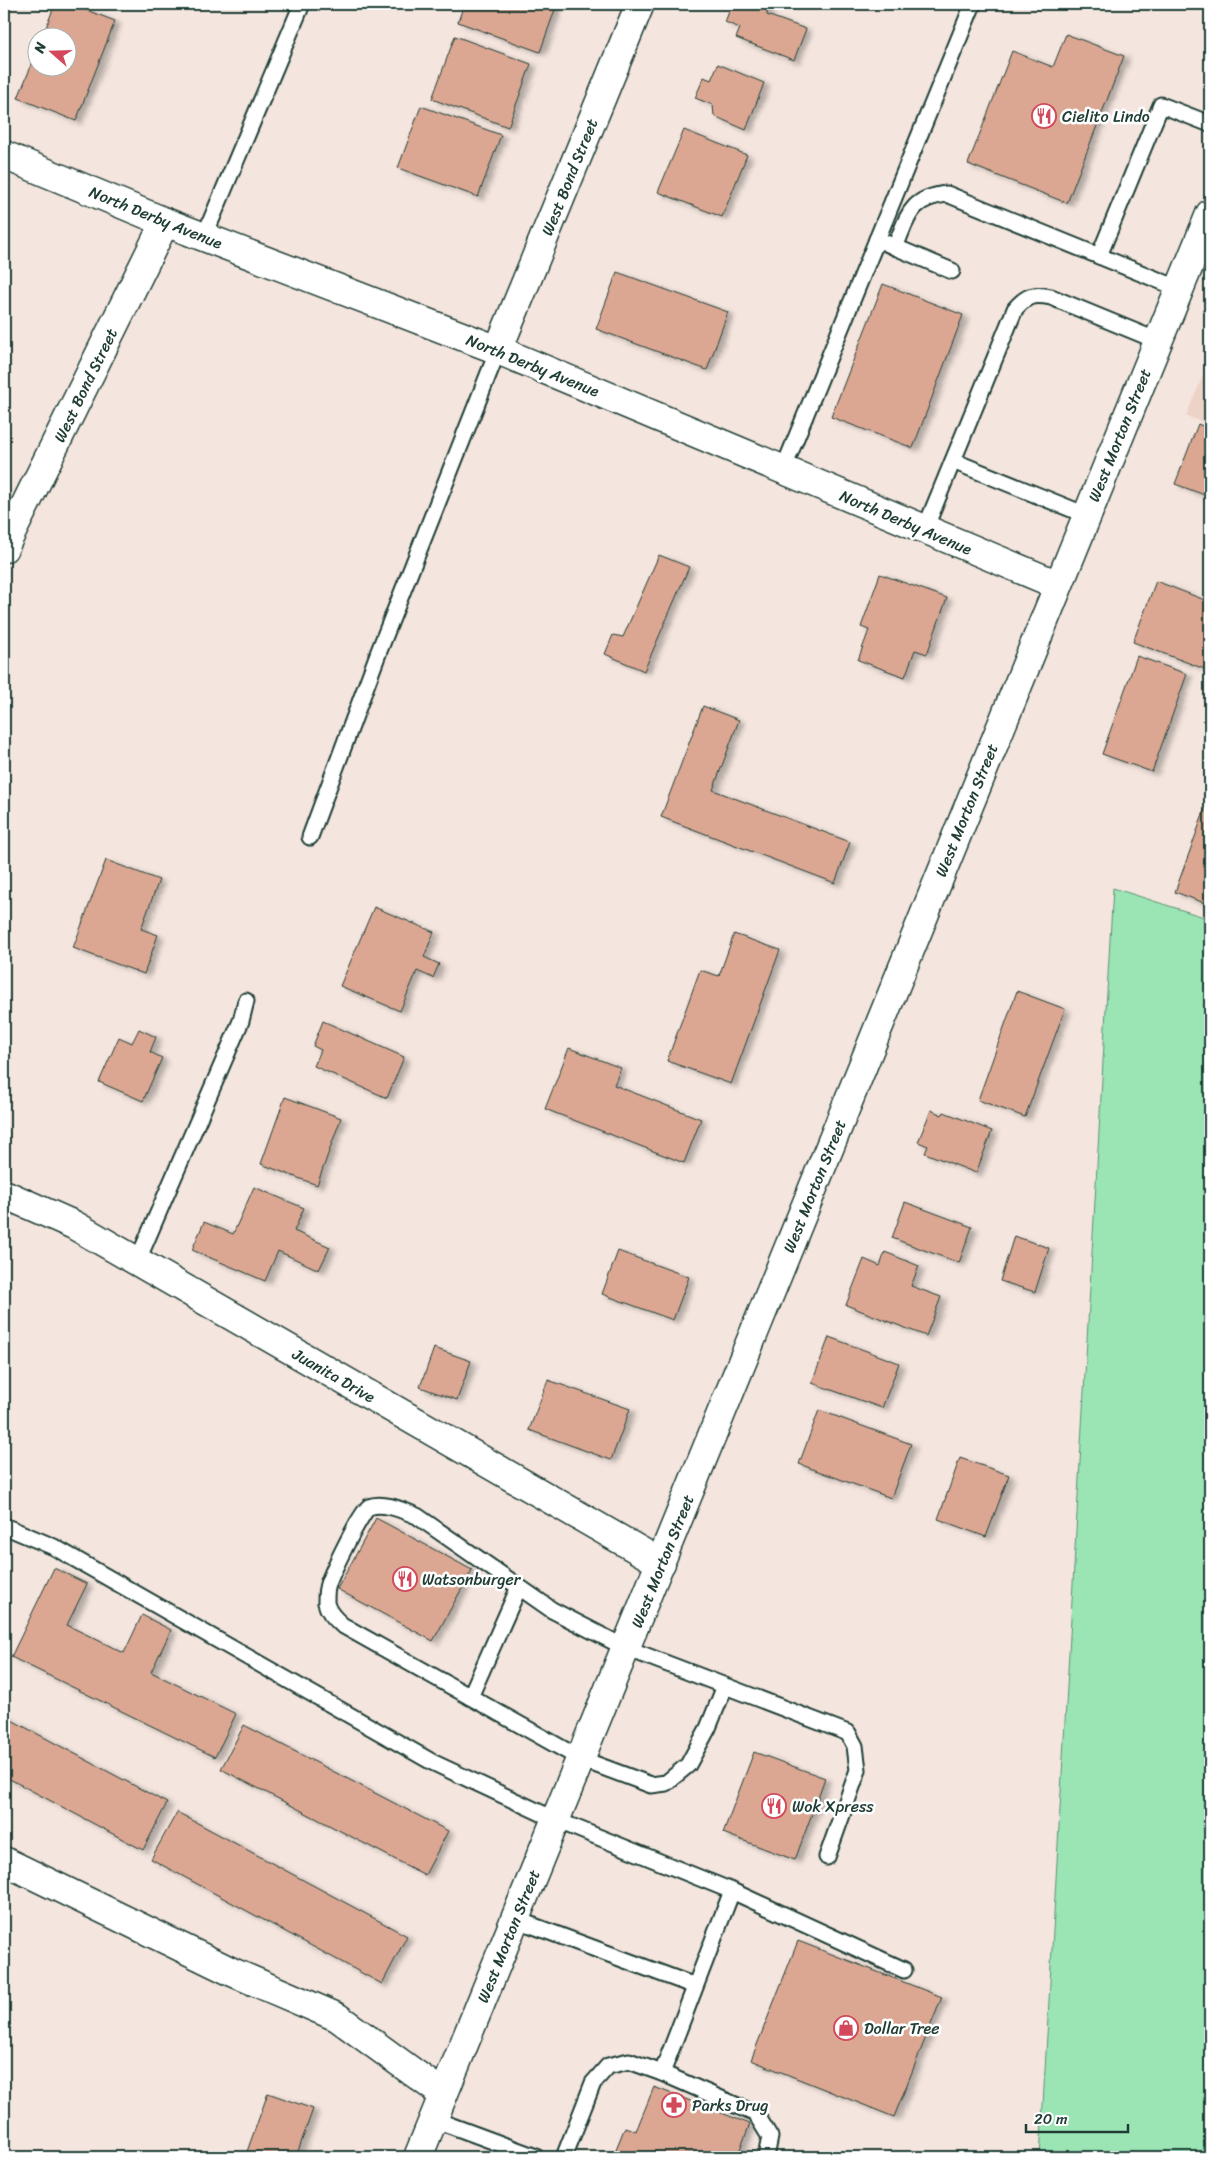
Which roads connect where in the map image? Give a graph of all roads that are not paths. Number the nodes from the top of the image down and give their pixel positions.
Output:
1 (302, 4) edge
2 (640, 4) edge
3 (973, 4) edge
4 (1210, 124) edge
5 (4, 155) edge
6 (1210, 214) edge
7 (165, 222) junction
8 (204, 237) junction
9 (877, 239) junction
10 (895, 247) junction
11 (1099, 256) junction
12 (952, 271) dead end
13 (1180, 289) junction
14 (1158, 341) junction
15 (498, 350) junction
16 (953, 461) junction
17 (783, 470) junction
18 (1086, 515) junction
19 (925, 529) junction
20 (4, 548) edge
21 (1058, 585) junction
22 (310, 837) dead end
23 (246, 1001) dead end
24 (4, 1194) edge
25 (137, 1262) junction
26 (4, 1526) edge
27 (661, 1564) junction
28 (519, 1586) junction
29 (626, 1648) junction
30 (725, 1686) junction
31 (470, 1696) junction
32 (581, 1759) junction
33 (556, 1820) junction
34 (828, 1857) dead end
35 (4, 1861) edge
36 (732, 1891) junction
37 (515, 1919) junction
38 (904, 1970) dead end
39 (695, 1986) junction
40 (662, 2073) junction
41 (444, 2094) junction
42 (433, 2119) junction
43 (418, 2157) edge
44 (536, 2157) edge
45 (564, 2157) edge
46 (766, 2157) edge

1 - 8 lane
2 - 15 street, West Bond Street
3 - 9 lane
4 - 11 lane
5 - 7 street, North Derby Avenue
6 - 13 street, West Morton Street
7 - 8 street, North Derby Avenue
7 - 20 street, West Bond Street
8 - 15 street, North Derby Avenue
9 - 10 lane
9 - 17 lane
10 - 11 lane
10 - 12 lane
11 - 13 lane
13 - 14 street, West Morton Street
14 - 16 lane
14 - 18 street, West Morton Street
15 - 17 street, North Derby Avenue
15 - 22 lane
16 - 18 lane
16 - 19 lane
17 - 19 street, North Derby Avenue
18 - 21 street, West Morton Street
19 - 21 street, North Derby Avenue
21 - 27 street, West Morton Street
23 - 25 lane
24 - 25 street, Juanita Drive
25 - 27 street, Juanita Drive
26 - 33 lane
27 - 29 street, West Morton Street
28 - 29 lane
28 - 31 lane
28 - 31 lane
29 - 30 lane
29 - 32 street, West Morton Street
30 - 32 lane
30 - 34 lane
31 - 32 lane
32 - 33 street, West Morton Street
33 - 36 lane
33 - 37 street, West Morton Street
35 - 41 street
36 - 38 lane
36 - 39 lane
37 - 39 lane
37 - 41 street, West Morton Street
39 - 40 lane
40 - 45 lane
40 - 46 lane
41 - 42 street, West Morton Street
42 - 43 street, West Morton Street
42 - 44 lane

